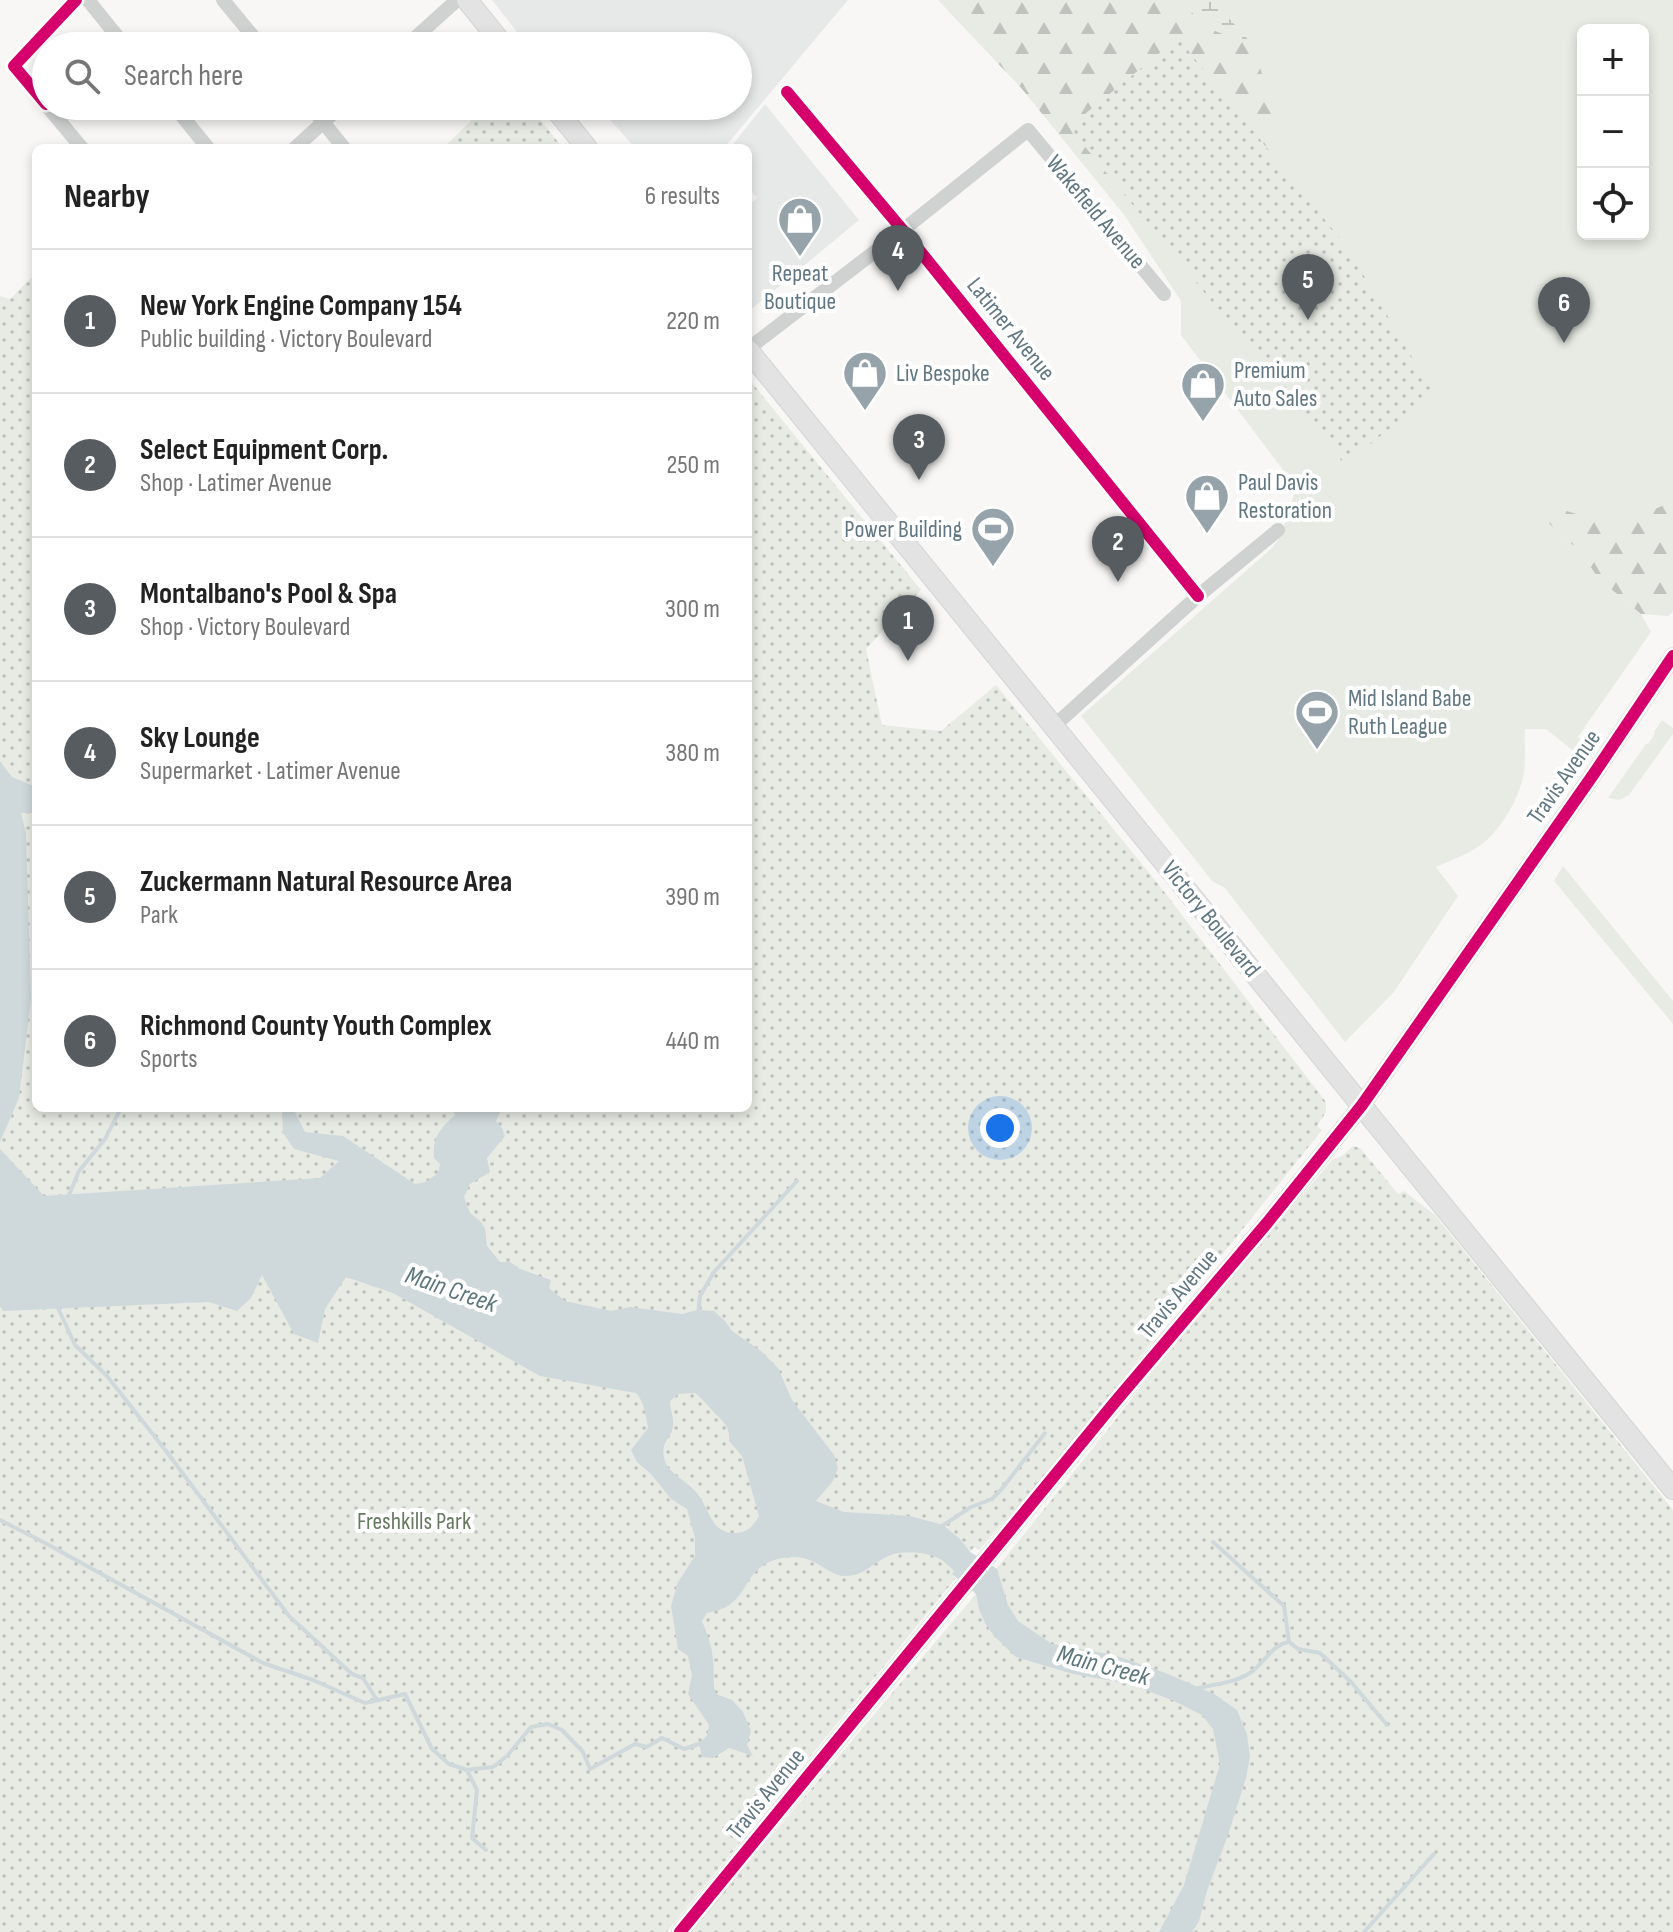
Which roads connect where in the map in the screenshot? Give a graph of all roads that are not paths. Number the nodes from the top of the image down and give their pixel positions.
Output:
1 (76, 0) edge
2 (88, 0) edge
3 (223, 0) edge
4 (457, 0) edge
5 (467, 0) edge
6 (46, 32) edge
7 (114, 32) edge
8 (249, 32) edge
9 (422, 32) edge
10 (493, 32) edge
11 (32, 47) edge
12 (32, 87) edge
13 (787, 92) dead end
14 (59, 120) edge
15 (185, 120) edge
16 (564, 120) edge
17 (324, 122) joint
18 (79, 144) edge
19 (205, 144) edge
20 (299, 144) edge
21 (341, 144) edge
22 (584, 144) edge
23 (903, 230) junction
24 (1164, 294) dead end
25 (752, 347) edge
26 (752, 355) edge
27 (1278, 530) dead end
28 (1198, 596) junction
29 (1673, 656) edge
30 (1054, 726) junction
31 (1362, 1105) junction
32 (1673, 1489) edge
33 (680, 1932) edge

1 - 6 street
2 - 7 street
3 - 8 street
4 - 9 street
5 - 10 main road
11 - 12 street
13 - 23 street, Latimer Avenue
14 - 18 street
15 - 19 street
16 - 22 main road
17 - 20 street
17 - 21 street
23 - 24 street, Wakefield Avenue
23 - 25 street
23 - 28 street, Latimer Avenue
26 - 30 main road, Victory Boulevard
27 - 28 street
28 - 30 street
29 - 31 street, Travis Avenue
30 - 31 main road, Victory Boulevard
31 - 32 main road, Victory Boulevard
31 - 33 street, Travis Avenue

